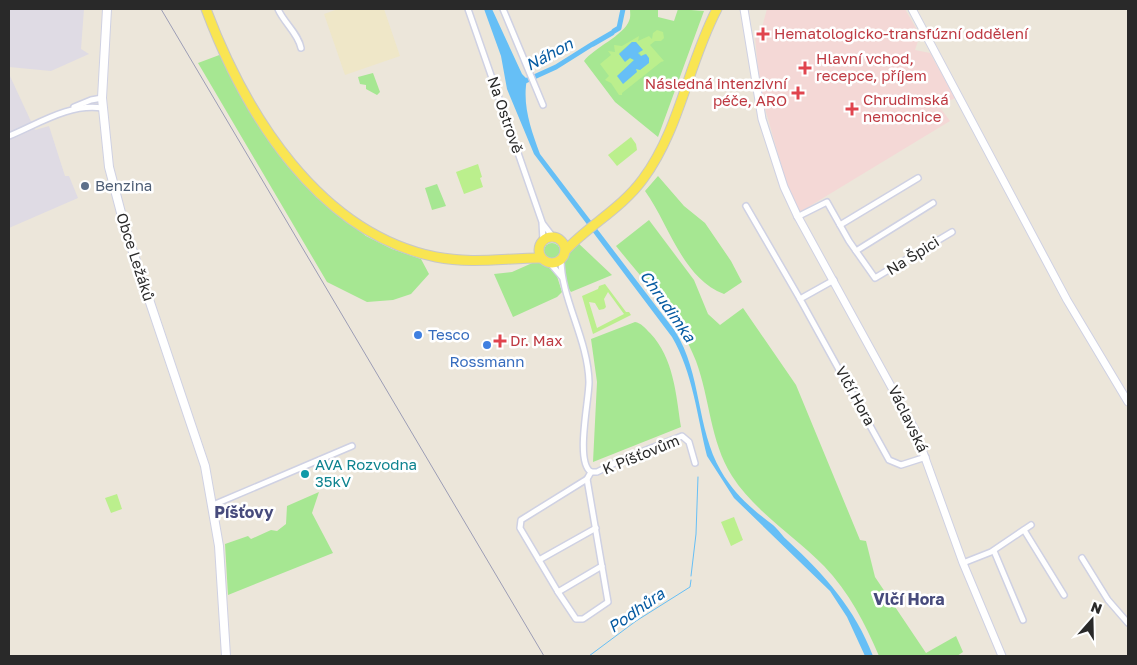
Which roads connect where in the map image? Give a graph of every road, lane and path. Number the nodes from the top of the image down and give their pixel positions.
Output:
1 (107, 9) edge
2 (206, 9) edge
3 (278, 9) edge
4 (468, 9) edge
5 (503, 9) edge
6 (711, 9) edge
7 (717, 9) edge
8 (743, 9) edge
9 (912, 9) edge
10 (301, 48) dead end
11 (102, 98) junction
12 (543, 105) dead end
13 (102, 108) junction
14 (68, 111) junction
15 (9, 136) edge
16 (645, 176) junction
17 (918, 178) dead end
18 (933, 203) dead end
19 (746, 206) dead end
20 (797, 217) junction
21 (542, 222) junction
22 (840, 225) junction
23 (952, 232) dead end
24 (580, 235) junction
25 (557, 239) junction
26 (541, 244) junction
27 (856, 251) junction
28 (563, 255) junction
29 (542, 258) junction
30 (514, 259) junction
31 (550, 263) junction
32 (562, 277) junction
33 (834, 280) junction
34 (800, 299) junction
35 (1128, 402) edge
36 (352, 446) dead end
37 (926, 457) junction
38 (695, 463) dead end
39 (591, 472) junction
40 (587, 480) junction
41 (213, 506) junction
42 (1031, 525) dead end
43 (596, 528) junction
44 (1024, 530) junction
45 (994, 550) junction
46 (1082, 558) dead end
47 (539, 560) junction
48 (963, 563) junction
49 (602, 566) junction
50 (558, 592) junction
51 (1064, 595) dead end
52 (1023, 620) dead end
53 (1128, 623) edge
54 (226, 656) edge
55 (1002, 656) edge

1 - 11 main road, Obce Ležáků
2 - 30 main road
3 - 10 street
4 - 21 street, Na Ostrově
5 - 12 street
6 - 16 main road
7 - 16 main road
8 - 20 street, Václavská
9 - 35 street
11 - 13 main road, Obce Ležáků
11 - 14 street
13 - 14 street
13 - 41 main road, Obce Ležáků
14 - 15 street
16 - 24 main road
17 - 22 street
18 - 27 street
19 - 34 street, Vlčí Hora
20 - 22 street
20 - 33 street, Václavská
21 - 25 street, Na Ostrově
21 - 26 street, Na Ostrově
22 - 27 street
23 - 27 street, Na Špici
24 - 25 main road
24 - 28 main road
25 - 26 main road
25 - 28 main road
26 - 29 main road
26 - 30 main road
28 - 31 main road
28 - 32 street
29 - 30 main road
29 - 31 main road
31 - 32 street
32 - 39 street, K Píšťovům
33 - 34 street
33 - 37 street, Václavská
34 - 37 street, Vlčí Hora
36 - 41 street
37 - 48 street, Václavská
38 - 39 street, K Píšťovům
39 - 40 street
40 - 43 street
40 - 47 street
41 - 54 main road, Obce Ležáků
42 - 44 street
43 - 47 street
43 - 49 street
44 - 45 street
44 - 51 street
45 - 48 street
45 - 52 street
46 - 53 street
47 - 50 street
48 - 55 street, Václavská
49 - 50 street
49 - 50 street

